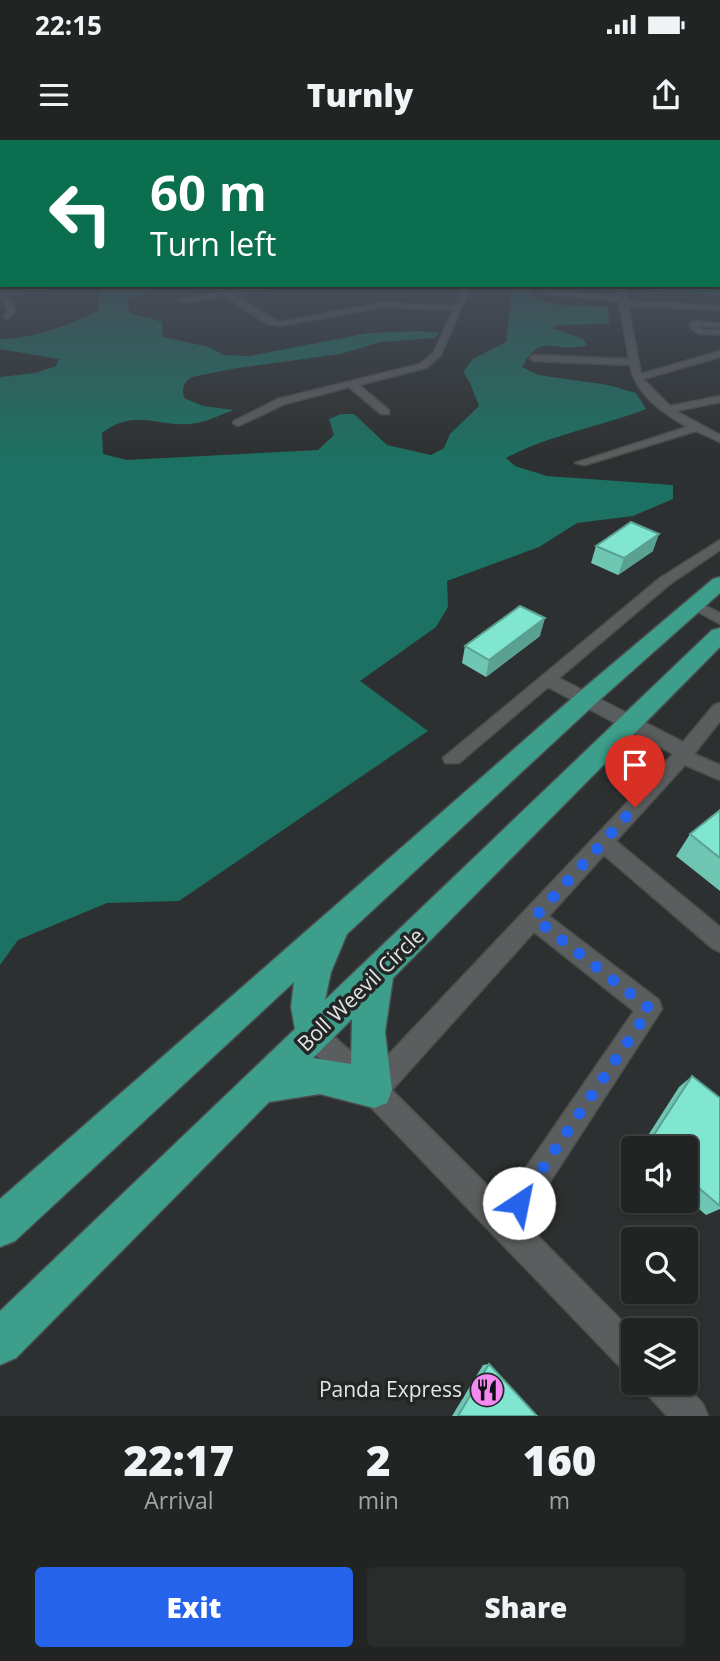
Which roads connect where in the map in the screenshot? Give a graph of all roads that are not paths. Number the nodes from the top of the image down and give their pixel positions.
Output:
1 (444, 339) edge
2 (630, 339) edge
3 (720, 354) edge
4 (534, 358) dead end
5 (635, 362) junction
6 (637, 378) junction
7 (351, 384) junction
8 (720, 399) edge
9 (667, 410) junction
10 (385, 412) dead end
11 (238, 422) dead end
12 (695, 428) junction
13 (720, 439) edge
14 (581, 463) dead end
15 (720, 544) edge
16 (720, 583) edge
17 (707, 612) edge
18 (720, 635) edge
19 (547, 679) junction
20 (586, 699) junction
21 (720, 709) edge
22 (630, 725) junction
23 (684, 754) junction
24 (452, 758) dead end
25 (720, 773) edge
26 (603, 842) junction
27 (534, 918) junction
28 (335, 926) junction
29 (720, 940) edge
30 (377, 974) junction
31 (314, 1036) junction
32 (264, 1085) junction
33 (374, 1090) junction
34 (15, 1201) edge
35 (505, 1224) junction
36 (0, 1226) edge
37 (0, 1342) edge
38 (621, 1344) edge
39 (671, 1395) edge
40 (691, 1416) edge

1 - 7 street
2 - 5 street
3 - 6 street
4 - 5 street
5 - 6 street
6 - 9 street
7 - 10 street
7 - 11 street
8 - 9 street
9 - 12 street
12 - 13 street
12 - 14 street
15 - 19 street
16 - 17 highway
17 - 20 highway
18 - 22 highway, Boll Weevil Circle
19 - 20 street
19 - 24 street
20 - 22 street
20 - 28 highway
21 - 23 street
22 - 23 street
22 - 30 highway, Boll Weevil Circle
23 - 25 street
23 - 26 street
26 - 27 street
26 - 29 street
27 - 33 street
27 - 35 street
28 - 31 highway
28 - 34 highway
30 - 31 highway, Boll Weevil Circle
30 - 33 highway
31 - 32 highway, Boll Weevil Circle
31 - 33 street
32 - 33 highway
32 - 37 highway, Boll Weevil Circle
33 - 35 street
34 - 36 highway
35 - 38 street
39 - 40 street

